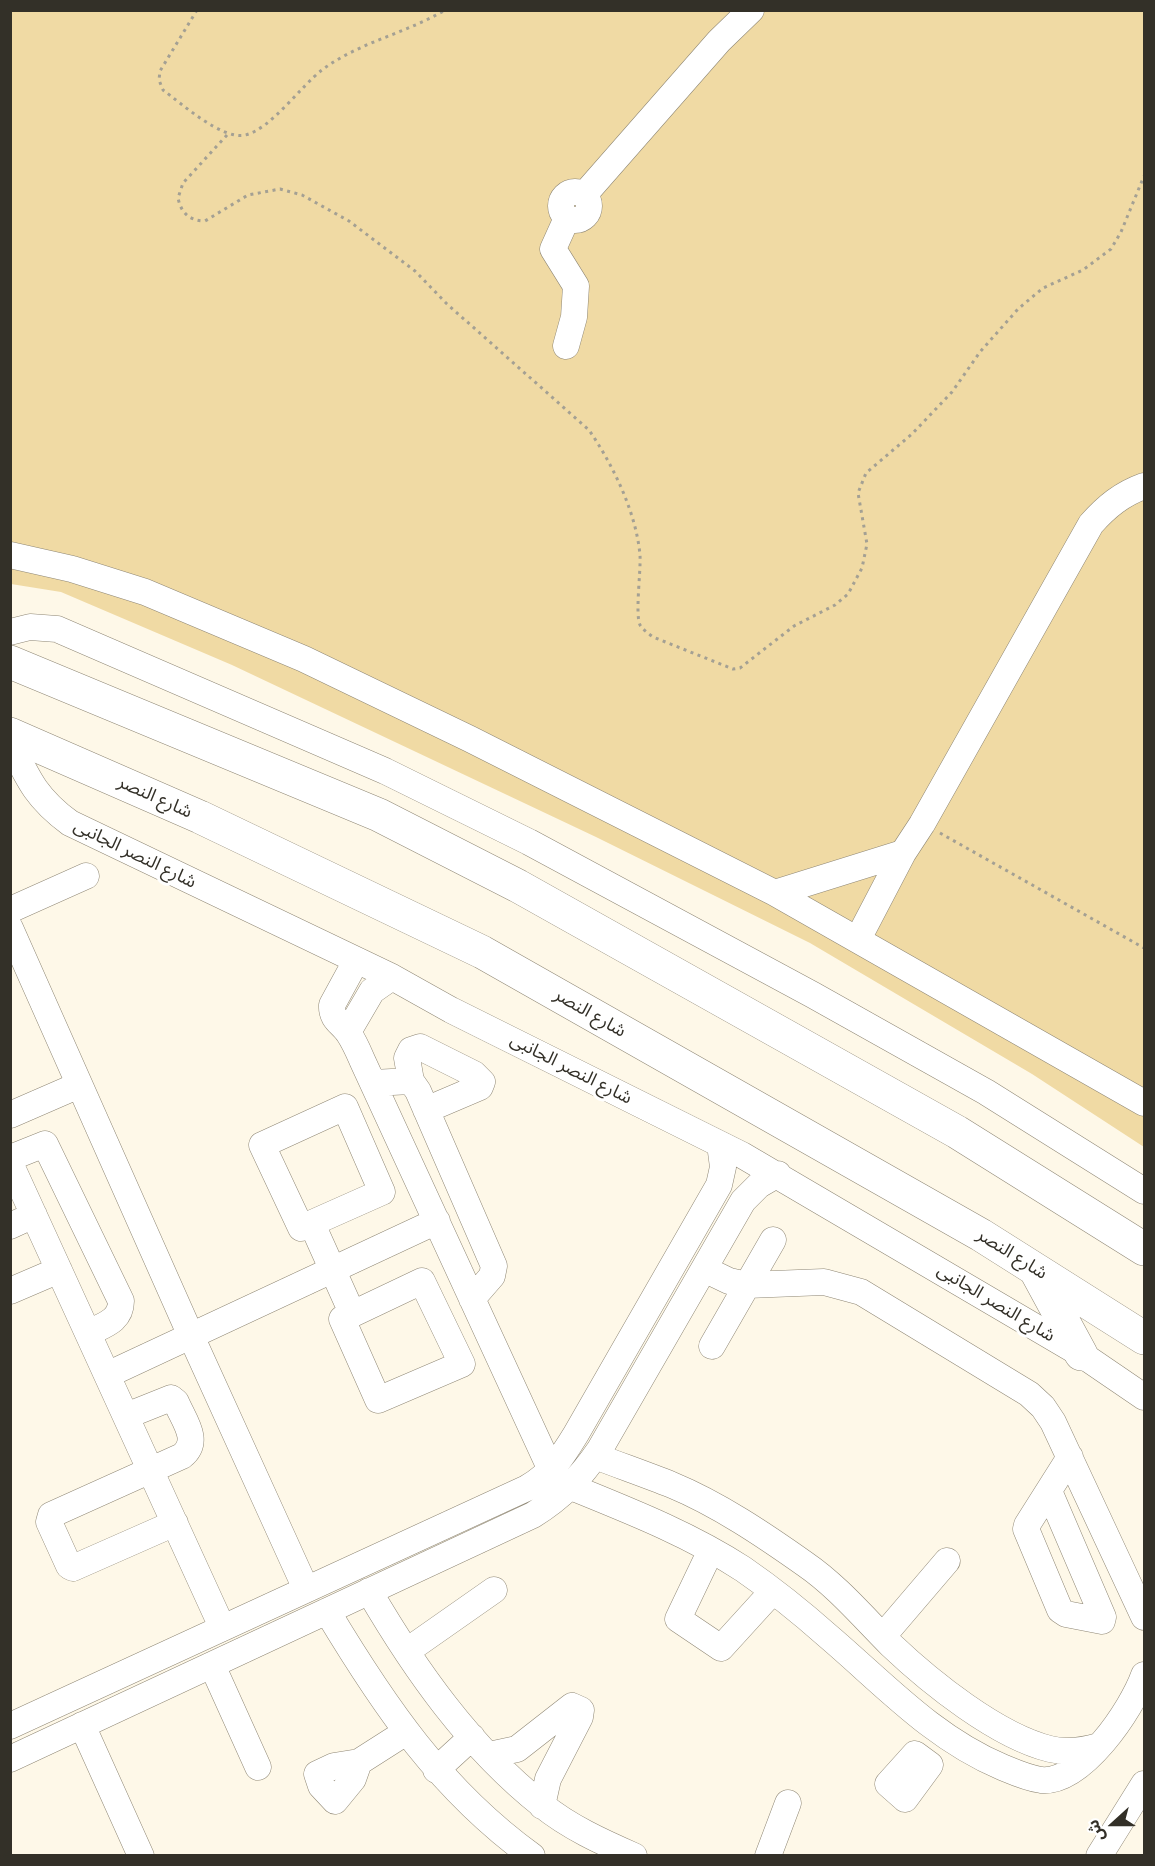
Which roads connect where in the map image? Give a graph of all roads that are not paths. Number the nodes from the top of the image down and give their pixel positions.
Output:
1 (751, 10) edge
2 (566, 346) dead end
3 (1144, 486) edge
4 (11, 556) edge
5 (10, 632) edge
6 (10, 662) edge
7 (10, 734) edge
8 (10, 742) edge
9 (903, 853) junction
10 (86, 876) dead end
11 (775, 892) junction
12 (10, 910) edge
13 (10, 928) edge
14 (858, 939) junction
15 (356, 961) junction
16 (392, 977) junction
17 (348, 1032) junction
18 (411, 1081) junction
19 (79, 1085) junction
20 (375, 1088) junction
21 (1144, 1103) edge
22 (345, 1107) junction
23 (426, 1110) junction
24 (10, 1115) edge
25 (720, 1144) junction
26 (10, 1161) edge
27 (778, 1174) junction
28 (1144, 1191) edge
29 (34, 1215) junction
30 (437, 1221) junction
31 (312, 1224) junction
32 (10, 1226) edge
33 (689, 1238) junction
34 (773, 1240) dead end
35 (1144, 1249) edge
36 (709, 1260) junction
37 (1035, 1269) junction
38 (59, 1270) junction
39 (333, 1272) junction
40 (747, 1285) junction
41 (10, 1291) edge
42 (472, 1299) junction
43 (352, 1313) junction
44 (88, 1333) junction
45 (191, 1336) junction
46 (1144, 1338) edge
47 (712, 1346) dead end
48 (496, 1350) junction
49 (1081, 1353) junction
50 (462, 1364) junction
51 (107, 1375) junction
52 (1144, 1397) edge
53 (126, 1416) junction
54 (596, 1456) junction
55 (1070, 1457) junction
56 (151, 1470) junction
57 (551, 1470) junction
58 (571, 1487) junction
59 (1049, 1491) junction
60 (175, 1523) junction
61 (711, 1550) junction
62 (947, 1561) dead end
63 (306, 1589) junction
64 (494, 1590) dead end
65 (369, 1592) junction
66 (772, 1592) junction
67 (840, 1593) junction
68 (1096, 1599) junction
69 (1142, 1609) edge
70 (327, 1611) junction
71 (813, 1624) junction
72 (222, 1627) junction
73 (883, 1636) junction
74 (406, 1651) junction
75 (212, 1665) junction
76 (135, 1667) junction
77 (1144, 1675) edge
78 (148, 1695) junction
79 (82, 1725) junction
80 (10, 1726) edge
81 (406, 1732) junction
82 (941, 1732) junction
83 (480, 1746) junction
84 (1099, 1746) junction
85 (1049, 1749) junction
86 (10, 1759) edge
87 (922, 1759) dead end
88 (359, 1762) dead end
89 (258, 1767) dead end
90 (436, 1770) junction
91 (1043, 1780) junction
92 (1144, 1784) edge
93 (788, 1803) dead end
94 (542, 1806) junction
95 (1097, 1854) edge
96 (141, 1856) edge
97 (532, 1856) edge
98 (634, 1856) edge
99 (768, 1856) edge

1 - 2 street
3 - 9 street
4 - 11 street
5 - 28 street
6 - 35 main road
7 - 37 main road, شارع النصر
8 - 15 street, شارع النصر الجانبى
9 - 11 street
9 - 14 street
10 - 12 street
11 - 14 street
13 - 19 street
14 - 21 street
15 - 16 street, شارع النصر الجانبى
15 - 17 street
16 - 17 street
16 - 25 street, شارع النصر الجانبى
17 - 20 street
18 - 20 street
18 - 23 street
18 - 23 street
19 - 24 street
19 - 45 street
20 - 22 street
20 - 30 street
22 - 31 street
22 - 31 street
23 - 42 street
25 - 27 street, شارع النصر الجانبى
25 - 33 street
26 - 29 street
26 - 44 street
27 - 36 street
27 - 49 street, شارع النصر الجانبى
29 - 32 street
29 - 38 street
30 - 39 street
30 - 42 street
31 - 39 street
33 - 36 street
33 - 57 street
34 - 40 street
36 - 40 street
36 - 54 street
37 - 46 main road, شارع النصر
37 - 49 main road
38 - 41 street
38 - 44 street
39 - 43 street
39 - 45 street
40 - 47 street
40 - 55 street
42 - 48 street
43 - 50 street
43 - 50 street
44 - 51 street
45 - 51 street
45 - 63 street
48 - 50 street
48 - 57 street
49 - 52 street, شارع النصر الجانبى
51 - 53 street
53 - 56 street
53 - 56 street
54 - 58 street
54 - 67 street
55 - 59 street
55 - 69 street
56 - 60 street
56 - 60 street
57 - 63 street
58 - 61 street
58 - 65 street
59 - 68 street
59 - 68 street
60 - 72 street
61 - 66 street
61 - 66 street
62 - 73 street
63 - 72 street
64 - 74 street
65 - 70 street
65 - 74 street
66 - 71 street
67 - 71 street
67 - 73 street
68 - 69 street
70 - 75 street
70 - 81 street
71 - 82 street
72 - 76 street
73 - 85 street
74 - 83 street
75 - 78 street
75 - 89 street
76 - 78 street
76 - 80 street
77 - 84 street
78 - 79 street
79 - 86 street
79 - 96 street
81 - 88 street
81 - 90 street
82 - 87 street
82 - 91 street
83 - 90 street
83 - 94 street
83 - 94 street
84 - 85 street
84 - 91 street
85 - 91 street
90 - 97 street
92 - 95 street
93 - 99 street
94 - 98 street

